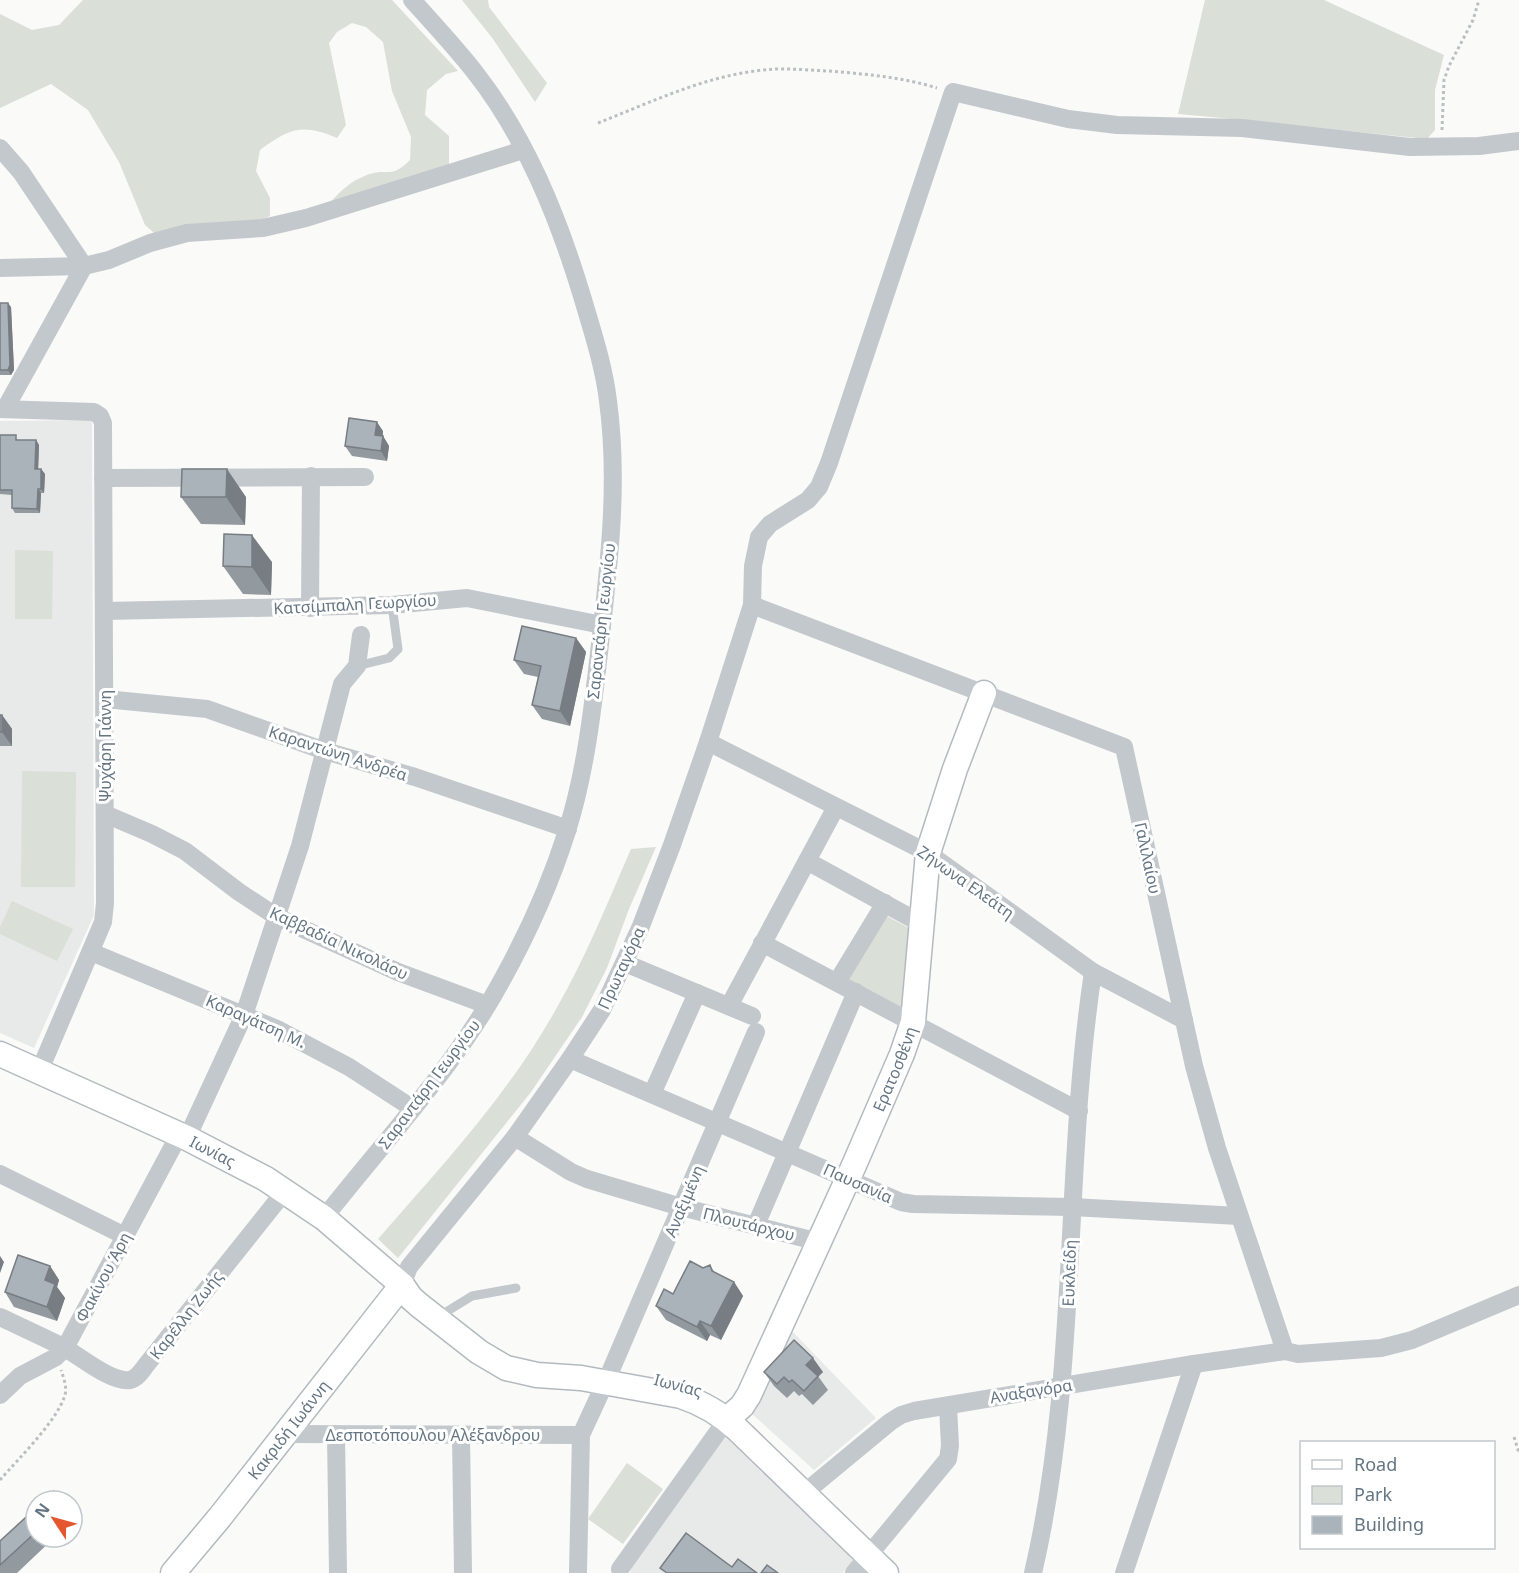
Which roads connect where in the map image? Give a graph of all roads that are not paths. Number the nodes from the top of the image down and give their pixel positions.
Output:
1 (412, 0) edge
2 (1519, 141) edge
3 (0, 149) edge
4 (523, 150) junction
5 (84, 266) junction
6 (0, 268) edge
7 (3, 409) edge
8 (311, 476) junction
9 (365, 477) dead end
10 (103, 478) junction
11 (392, 605) junction
12 (752, 605) junction
13 (310, 608) junction
14 (105, 611) junction
15 (602, 625) junction
16 (361, 635) dead end
17 (357, 666) junction
18 (984, 693) junction
19 (105, 699) junction
20 (708, 742) junction
21 (325, 751) junction
22 (836, 807) junction
23 (105, 814) junction
24 (568, 829) junction
25 (928, 853) junction
26 (807, 861) junction
27 (885, 903) junction
28 (277, 917) junction
29 (922, 924) junction
30 (762, 943) junction
31 (91, 952) junction
32 (625, 963) junction
33 (1093, 972) junction
34 (837, 982) junction
35 (856, 992) junction
36 (697, 993) junction
37 (487, 1005) junction
38 (729, 1006) junction
39 (244, 1015) junction
40 (1184, 1020) junction
41 (913, 1022) junction
42 (0, 1054) edge
43 (570, 1059) junction
44 (39, 1072) junction
45 (652, 1094) junction
46 (412, 1108) junction
47 (1079, 1112) junction
48 (717, 1122) junction
49 (183, 1137) junction
50 (515, 1137) junction
51 (787, 1152) junction
52 (0, 1174) edge
53 (848, 1178) junction
54 (285, 1191) junction
55 (681, 1207) junction
56 (1072, 1207) junction
57 (1239, 1216) junction
58 (328, 1222) junction
59 (756, 1225) junction
60 (124, 1236) junction
61 (819, 1242) junction
62 (394, 1278) junction
63 (516, 1288) dead end
64 (1519, 1295) edge
65 (446, 1312) junction
66 (0, 1317) edge
67 (1285, 1351) junction
68 (61, 1353) junction
69 (1194, 1364) junction
70 (608, 1377) junction
71 (1062, 1386) junction
72 (0, 1395) edge
73 (948, 1406) junction
74 (732, 1414) junction
75 (285, 1434) junction
76 (336, 1434) junction
77 (461, 1435) junction
78 (580, 1435) junction
79 (808, 1490) junction
80 (866, 1558) edge
81 (618, 1572) edge
82 (173, 1573) edge
83 (338, 1573) edge
84 (463, 1573) edge
85 (578, 1573) edge
86 (886, 1573) edge
87 (906, 1573) edge
88 (1033, 1573) edge
89 (1124, 1573) edge

1 - 4 street, Σαραντάρη Γεωργίου
2 - 12 street, Πρωταγόρα
3 - 5 street
4 - 5 street
4 - 15 street, Σαραντάρη Γεωργίου
5 - 6 street
5 - 7 street
7 - 10 street, Ψυχάρη Γιάννη
8 - 9 street
8 - 10 street
8 - 13 street
10 - 14 street, Ψυχάρη Γιάννη
11 - 13 street, Κατσίμπαλη Γεωργίου
11 - 15 street, Κατσίμπαλη Γεωργίου
11 - 17 lane
12 - 18 street, Γαλιλαίου
12 - 20 street, Πρωταγόρα
13 - 14 street, Κατσίμπαλη Γεωργίου
14 - 19 street, Ψυχάρη Γιάννη
15 - 24 street, Σαραντάρη Γεωργίου
16 - 17 street
17 - 21 street, Φακίνου Άρη
18 - 25 main road, Ερατοσθένη
18 - 40 street, Γαλιλαίου
19 - 21 street, Καραντώνη Ανδρέα
19 - 23 street, Ψυχάρη Γιάννη
20 - 22 street, Ζήνωνα Ελεάτη
20 - 32 street, Πρωταγόρα
21 - 24 street, Καραντώνη Ανδρέα
21 - 28 street, Φακίνου Άρη
22 - 25 street, Ζήνωνα Ελεάτη
22 - 26 street
23 - 28 street, Καββαδία Νικολάου
23 - 31 street, Ψυχάρη Γιάννη
24 - 37 street, Σαραντάρη Γεωργίου
25 - 29 main road, Ερατοσθένη
25 - 33 street, Ζήνωνα Ελεάτη
26 - 27 street
26 - 30 street
27 - 29 street
27 - 34 street
28 - 37 street, Καββαδία Νικολάου
28 - 39 street, Φακίνου Άρη
29 - 41 main road, Ερατοσθένη
30 - 34 street
30 - 38 street
31 - 39 street, Καραγάτση Μ.
31 - 44 street, Ψυχάρη Γιάννη
32 - 36 street
32 - 43 street, Πρωταγόρα
33 - 40 street, Ζήνωνα Ελεάτη
33 - 47 street, Ευκλείδη
34 - 35 street
35 - 41 street
35 - 51 street
36 - 38 street
36 - 45 street
37 - 46 street, Σαραντάρη Γεωργίου
38 - 48 street, Αναξιμένη
39 - 46 street, Καραγάτση Μ.
39 - 49 street, Φακίνου Άρη
40 - 57 street, Γαλιλαίου
41 - 47 street
41 - 53 main road, Ερατοσθένη
42 - 44 main road, Ιωνίας
43 - 45 street, Παυσανία
43 - 50 street, Πρωταγόρα
44 - 49 main road, Ιωνίας
45 - 48 street, Παυσανία
46 - 58 street, Σαραντάρη Γεωργίου
47 - 56 street, Ευκλείδη
48 - 51 street, Παυσανία
48 - 55 street, Αναξιμένη
49 - 54 main road, Ιωνίας
49 - 60 street, Φακίνου Άρη
50 - 55 street, Πλουτάρχου
50 - 62 street, Πρωταγόρα
51 - 53 street, Παυσανία
51 - 59 street
52 - 60 street
53 - 56 street, Παυσανία
53 - 61 main road, Ερατοσθένη
54 - 58 main road, Ιωνίας
54 - 68 street, Καρέλλη Ζωής
55 - 59 street, Πλουτάρχου
55 - 70 street, Αναξιμένη
56 - 57 street, Παυσανία
56 - 71 street, Ευκλείδη
57 - 67 street, Γαλιλαίου
58 - 62 main road, Ιωνίας
59 - 61 street, Πλουτάρχου
60 - 68 street, Φακίνου Άρη
61 - 74 main road, Ερατοσθένη
62 - 65 main road, Ιωνίας
62 - 70 main road, Ιωνίας
62 - 75 main road, Κακριδή Ιωάννη
63 - 65 lane
64 - 67 street, Αναξαγόρα
65 - 70 main road, Ιωνίας
66 - 68 street, Καρέλλη Ζωής
67 - 69 street, Αναξαγόρα
68 - 72 street
69 - 71 street, Αναξαγόρα
69 - 89 street
70 - 74 main road, Ιωνίας
70 - 78 street, Αναξιμένη
71 - 73 street, Αναξαγόρα
71 - 88 street, Ευκλείδη
73 - 79 street, Αναξαγόρα
73 - 80 street
74 - 79 main road, Ιωνίας
74 - 81 street
75 - 76 street, Δεσποτόπουλου Αλέξανδρου
75 - 82 main road, Κακριδή Ιωάννη
76 - 77 street, Δεσποτόπουλου Αλέξανδρου
76 - 83 street
77 - 78 street, Δεσποτόπουλου Αλέξανδρου
77 - 84 street
78 - 85 street
79 - 80 main road, Ιωνίας
80 - 86 main road, Ιωνίας
80 - 87 main road, Ιωνίας

